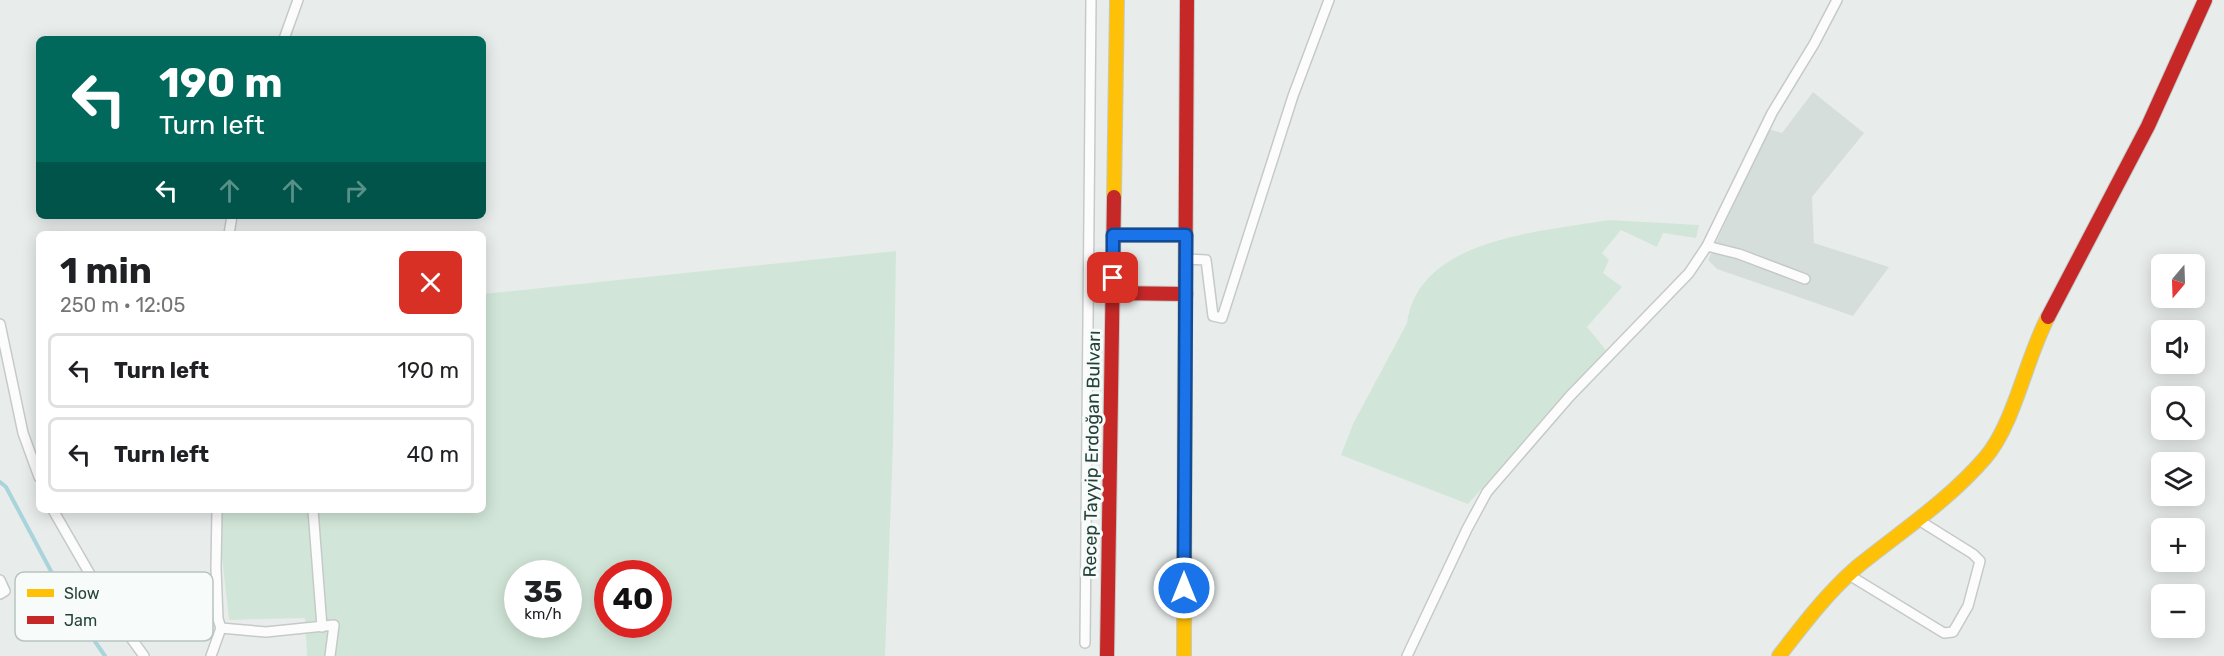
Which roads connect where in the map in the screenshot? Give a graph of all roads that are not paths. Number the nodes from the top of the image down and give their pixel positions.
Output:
1 (298, 0) edge
2 (1091, 0) edge
3 (1117, 0) edge
4 (1187, 0) edge
5 (1329, 0) edge
6 (1837, 0) edge
7 (2205, 0) edge
8 (285, 36) edge
9 (1113, 235) junction
10 (1186, 235) junction
11 (1707, 246) junction
12 (1090, 259) junction
13 (1186, 259) junction
14 (1113, 262) junction
15 (1805, 279) dead end
16 (1112, 293) junction
17 (1185, 294) junction
18 (0, 324) edge
19 (36, 469) edge
20 (55, 513) edge
21 (217, 513) edge
22 (313, 513) edge
23 (1917, 519) junction
24 (89, 572) edge
25 (1849, 575) junction
26 (0, 580) edge
27 (2, 593) edge
28 (322, 627) junction
29 (221, 628) junction
30 (133, 641) edge
31 (1085, 643) dead end
32 (144, 656) edge
33 (211, 656) edge
34 (330, 656) edge
35 (1107, 656) edge
36 (1184, 656) edge
37 (1407, 656) edge
38 (1779, 656) edge

1 - 8 street
2 - 12 street
3 - 9 street, Recep Tayyip Erdoğan Bulvarı
4 - 10 street
5 - 13 street
6 - 11 street
7 - 23 street
9 - 10 street
9 - 14 street, Recep Tayyip Erdoğan Bulvarı
10 - 13 street
11 - 15 street
11 - 37 street
12 - 14 street
12 - 31 street
13 - 17 street
14 - 16 street, Recep Tayyip Erdoğan Bulvarı
16 - 17 street
16 - 35 street, Recep Tayyip Erdoğan Bulvarı
17 - 36 street
18 - 19 street
20 - 24 street
21 - 29 street
22 - 28 street
23 - 25 street
23 - 25 street
25 - 38 street
26 - 27 street
28 - 29 street
28 - 34 street
29 - 33 street
30 - 32 street

